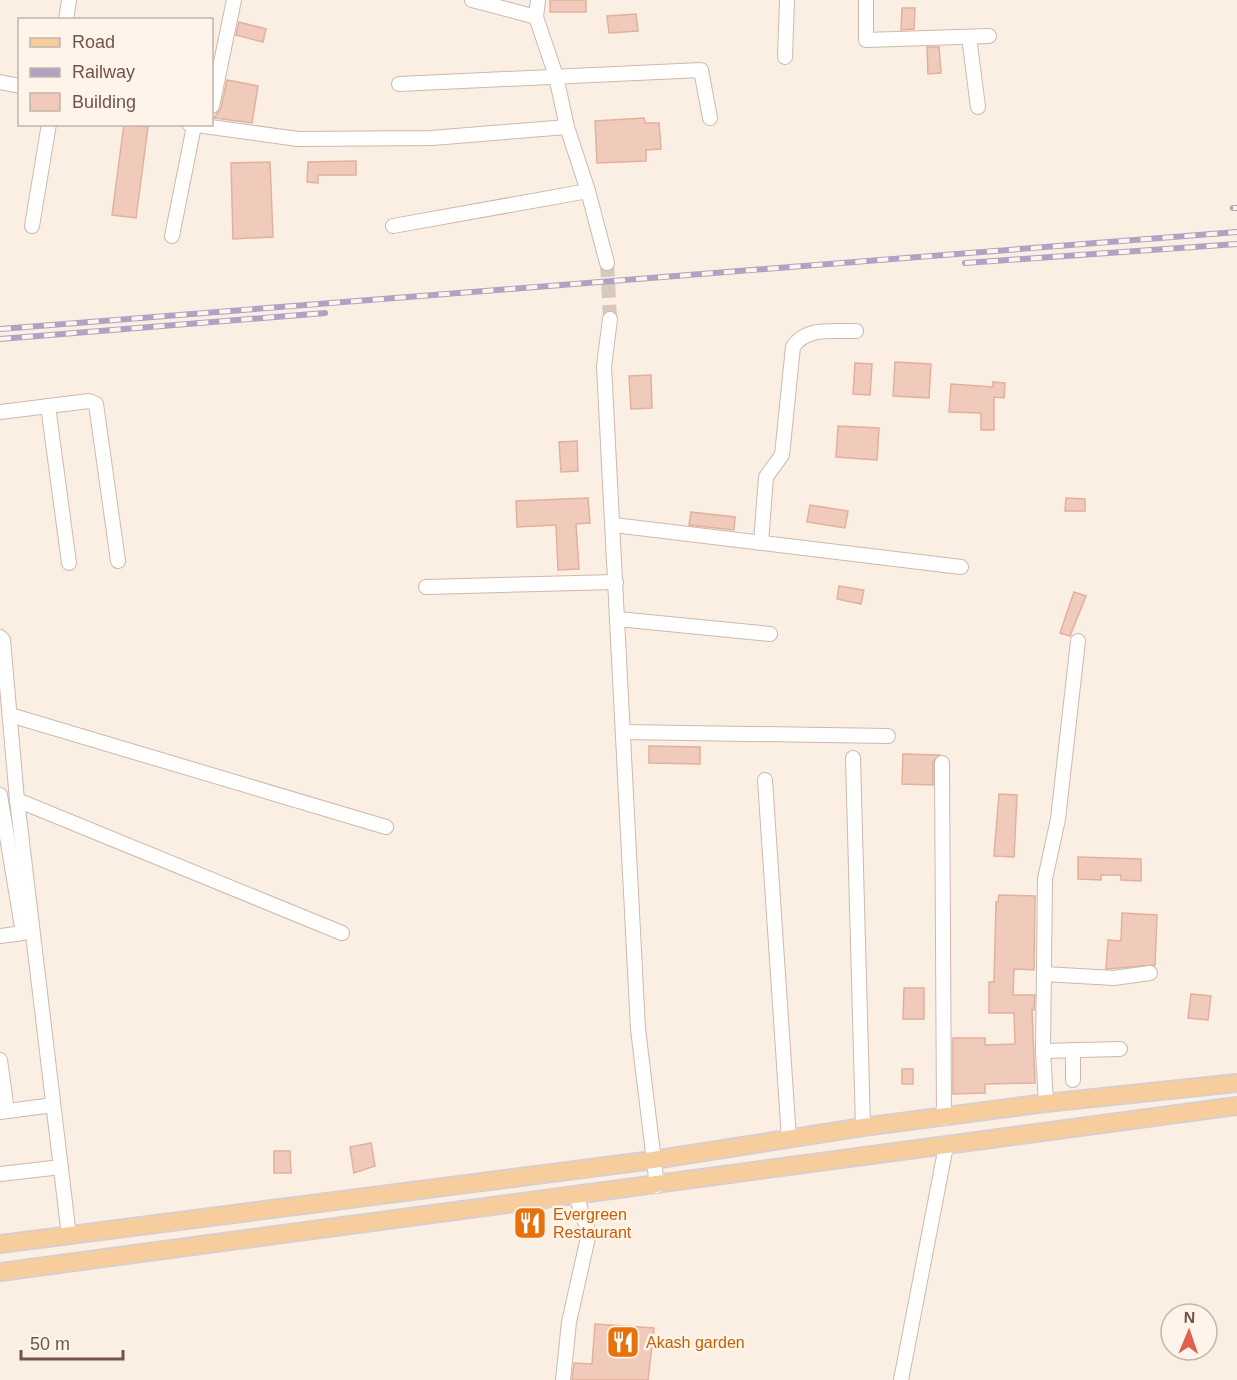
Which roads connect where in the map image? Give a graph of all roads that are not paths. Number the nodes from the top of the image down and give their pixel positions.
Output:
1 (69, 0) edge
2 (234, 0) edge
3 (472, 0) edge
4 (538, 0) edge
5 (787, 0) edge
6 (866, 0) edge
7 (536, 17) junction
8 (66, 18) edge
9 (989, 36) dead end
10 (969, 37) junction
11 (785, 57) dead end
12 (555, 76) junction
13 (0, 82) edge
14 (399, 84) dead end
15 (18, 86) edge
16 (213, 101) edge
17 (978, 106) dead end
18 (710, 118) dead end
19 (49, 126) edge
20 (200, 126) edge
21 (207, 126) edge
22 (567, 128) junction
23 (588, 191) junction
24 (32, 226) dead end
25 (393, 226) dead end
26 (172, 236) dead end
27 (606, 262) tunnel mouth
28 (610, 319) tunnel mouth
29 (856, 331) dead end
30 (48, 406) junction
31 (0, 412) edge
32 (614, 525) junction
33 (761, 543) junction
34 (118, 561) dead end
35 (69, 562) dead end
36 (961, 567) dead end
37 (616, 582) junction
38 (426, 587) dead end
39 (618, 619) junction
40 (770, 634) dead end
41 (0, 637) edge
42 (1078, 641) dead end
43 (10, 715) junction
44 (623, 732) junction
45 (888, 736) dead end
46 (853, 758) dead end
47 (942, 763) dead end
48 (765, 780) dead end
49 (0, 795) edge
50 (17, 800) junction
51 (2, 817) edge
52 (386, 827) dead end
53 (342, 933) dead end
54 (0, 936) edge
55 (1150, 973) dead end
56 (1044, 974) junction
57 (1120, 1048) dead end
58 (1073, 1050) junction
59 (1043, 1051) junction
60 (0, 1060) edge
61 (1073, 1080) dead end
62 (1237, 1083) edge
63 (1046, 1103) junction
64 (53, 1105) junction
65 (1237, 1106) edge
66 (3, 1111) edge
67 (944, 1118) junction
68 (863, 1127) junction
69 (789, 1139) junction
70 (946, 1146) junction
71 (653, 1160) junction
72 (61, 1167) junction
73 (0, 1174) edge
74 (657, 1186) junction
75 (576, 1196) junction
76 (69, 1236) junction
77 (0, 1244) edge
78 (0, 1272) edge
79 (563, 1380) edge
80 (901, 1380) edge

1 - 8 street
2 - 16 street
3 - 7 street
4 - 7 street
5 - 11 street
6 - 10 street
7 - 12 street
9 - 10 street
10 - 17 street
12 - 14 street
12 - 18 street
12 - 22 street
13 - 15 street
19 - 24 street
20 - 26 street
21 - 22 street
22 - 23 street
23 - 25 street
23 - 27 street
28 - 32 street
29 - 33 street
30 - 31 street
30 - 34 street
30 - 35 street
32 - 33 street
32 - 37 street
33 - 36 street
37 - 38 street
37 - 39 street
39 - 40 street
39 - 44 street
41 - 43 street
42 - 56 street
43 - 50 street
43 - 52 street
44 - 45 street
44 - 71 street
46 - 68 street
47 - 67 street
48 - 69 street
49 - 51 street
50 - 53 street
50 - 64 street
51 - 54 street
55 - 56 street
56 - 59 street
57 - 58 street
58 - 59 street
58 - 61 street
59 - 63 street
60 - 66 street
62 - 63 main road
63 - 67 main road
64 - 66 street
64 - 72 street
65 - 70 main road
67 - 68 main road
68 - 69 main road
69 - 71 main road
70 - 74 main road
70 - 80 street
71 - 74 street
71 - 76 main road
72 - 73 street
72 - 76 street
74 - 75 main road
75 - 78 main road
75 - 79 street
76 - 77 main road

